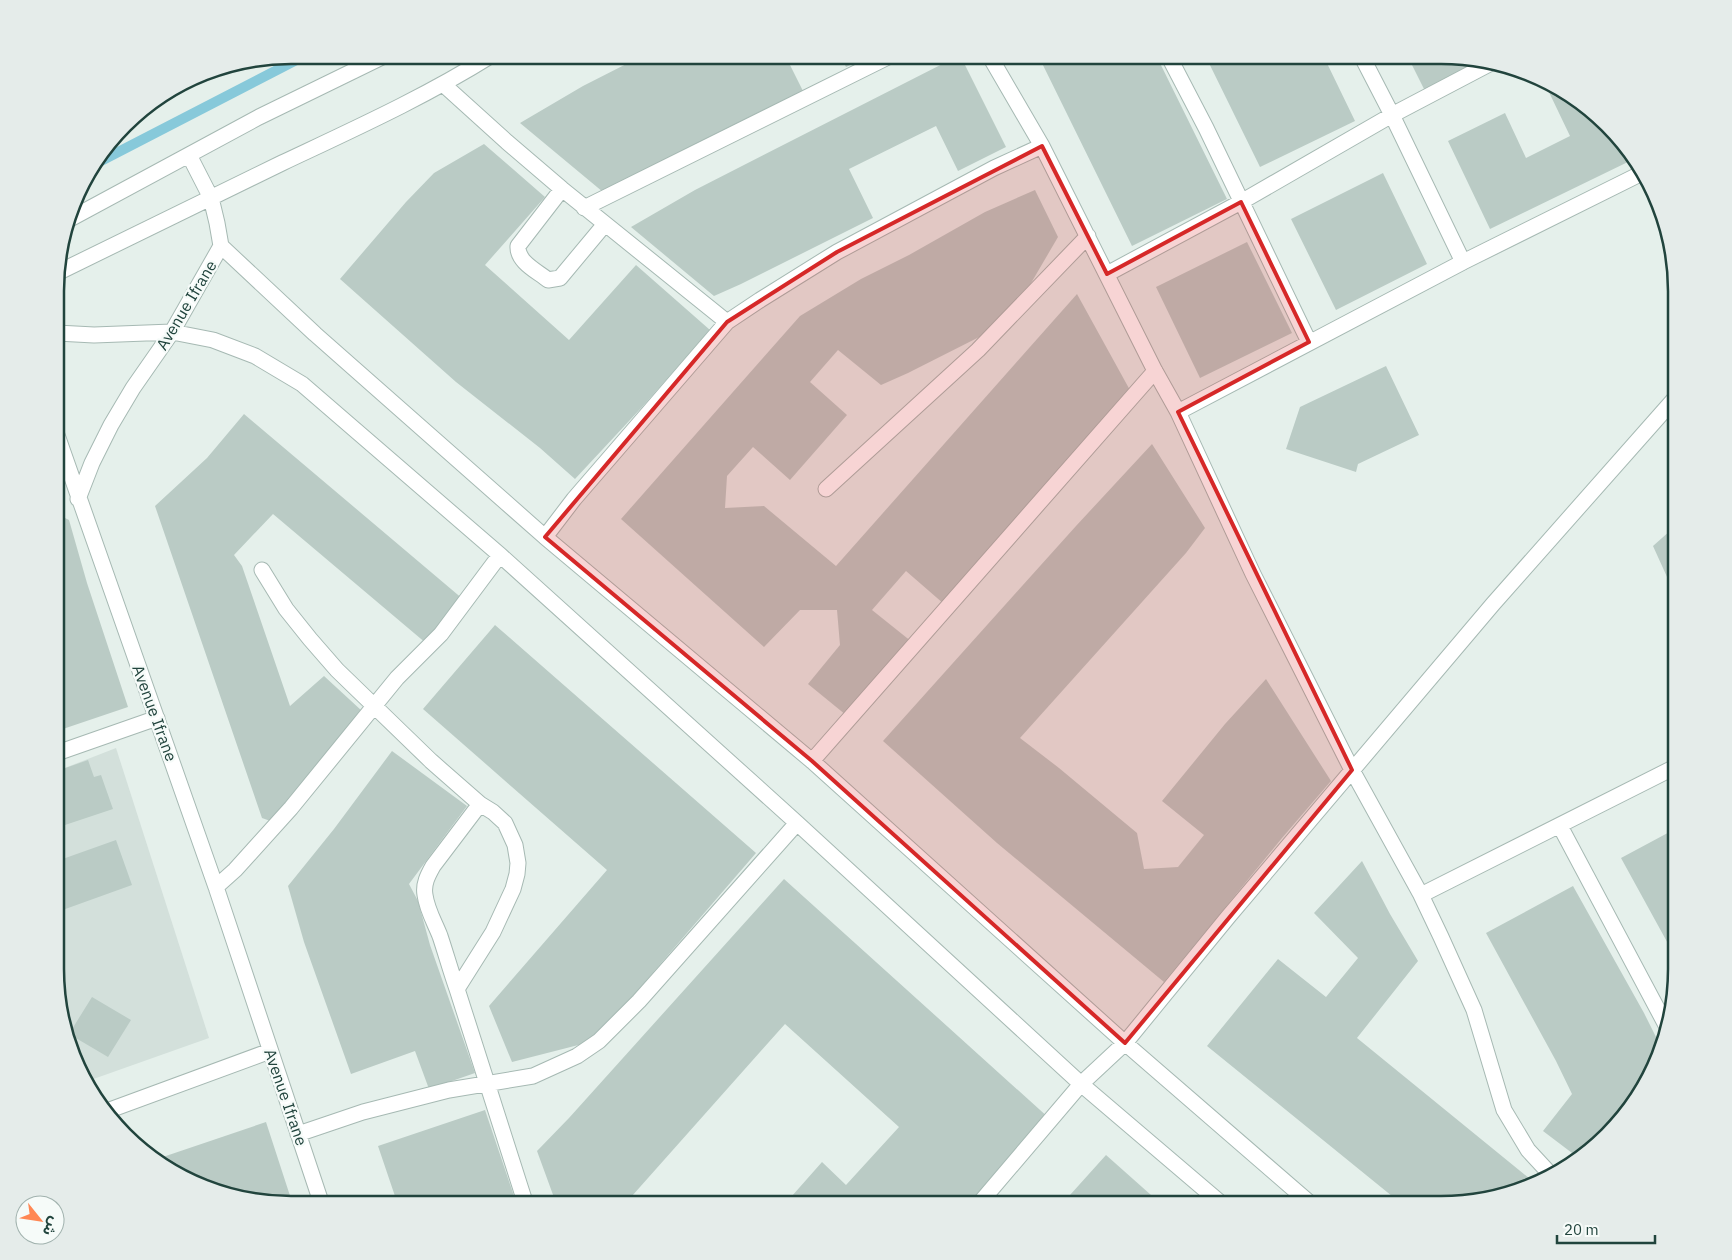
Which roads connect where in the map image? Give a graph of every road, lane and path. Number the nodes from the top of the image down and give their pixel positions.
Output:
1 (368, 64) edge
2 (477, 64) edge
3 (874, 64) edge
4 (994, 64) edge
5 (1173, 64) edge
6 (1365, 64) edge
7 (1482, 68) edge
8 (444, 84) junction
9 (1392, 114) junction
10 (1042, 146) junction
11 (189, 155) junction
12 (1637, 175) edge
13 (562, 189) junction
14 (211, 198) junction
15 (1241, 202) junction
16 (584, 208) junction
17 (77, 214) edge
18 (605, 224) junction
19 (1088, 236) junction
20 (221, 246) junction
21 (1463, 262) junction
22 (65, 270) edge
23 (1107, 274) junction
24 (727, 322) junction
25 (172, 332) junction
26 (64, 333) edge
27 (1309, 342) junction
28 (1155, 371) junction
29 (1668, 405) edge
30 (1178, 412) junction
31 (64, 456) edge
32 (826, 489) dead end
33 (78, 499) junction
34 (545, 537) junction
35 (500, 555) junction
36 (262, 570) dead end
37 (374, 707) junction
38 (157, 718) junction
39 (64, 751) edge
40 (812, 761) junction
41 (1352, 770) junction
42 (1668, 770) edge
43 (480, 804) junction
44 (797, 823) junction
45 (1560, 826) junction
46 (216, 887) junction
47 (1421, 895) junction
48 (457, 989) junction
49 (1663, 1019) edge
50 (1125, 1043) junction
51 (270, 1051) junction
52 (488, 1084) junction
53 (1081, 1084) junction
54 (112, 1109) edge
55 (298, 1134) junction
56 (1547, 1170) edge
57 (319, 1196) edge
58 (523, 1196) edge
59 (986, 1196) edge
60 (1212, 1196) edge
61 (1302, 1196) edge

1 - 11 street
2 - 8 street
3 - 16 street
4 - 10 street
5 - 15 street
6 - 9 street
7 - 9 street
8 - 13 street
8 - 14 street
9 - 15 street
9 - 21 street
10 - 19 street
10 - 24 street
11 - 14 street
11 - 17 street
12 - 21 street
13 - 16 street
13 - 18 street
14 - 20 street
14 - 22 street
15 - 23 street
15 - 27 street
16 - 18 street
18 - 24 street
19 - 23 street
19 - 32 street
20 - 25 street, Avenue Ifrane
20 - 34 street
21 - 27 street
23 - 28 street
24 - 34 street
25 - 26 street
25 - 33 street, Avenue Ifrane
25 - 35 street
27 - 30 street
28 - 30 street
28 - 40 street
29 - 41 street
30 - 41 street
31 - 33 street
33 - 38 street, Avenue Ifrane
34 - 40 street
35 - 37 street
35 - 44 street
36 - 37 street
37 - 43 street
37 - 46 street
38 - 39 street
38 - 46 street, Avenue Ifrane
40 - 50 street
41 - 47 street
41 - 50 street
42 - 45 street
43 - 48 street
43 - 48 street
44 - 52 street
44 - 53 street
45 - 47 street
45 - 49 street
46 - 51 street, Avenue Ifrane
47 - 56 street
48 - 52 street
50 - 53 street
50 - 61 street
51 - 54 street
51 - 55 street, Avenue Ifrane
52 - 55 street
52 - 58 street
53 - 59 street
53 - 60 street
55 - 57 street, Avenue Ifrane

